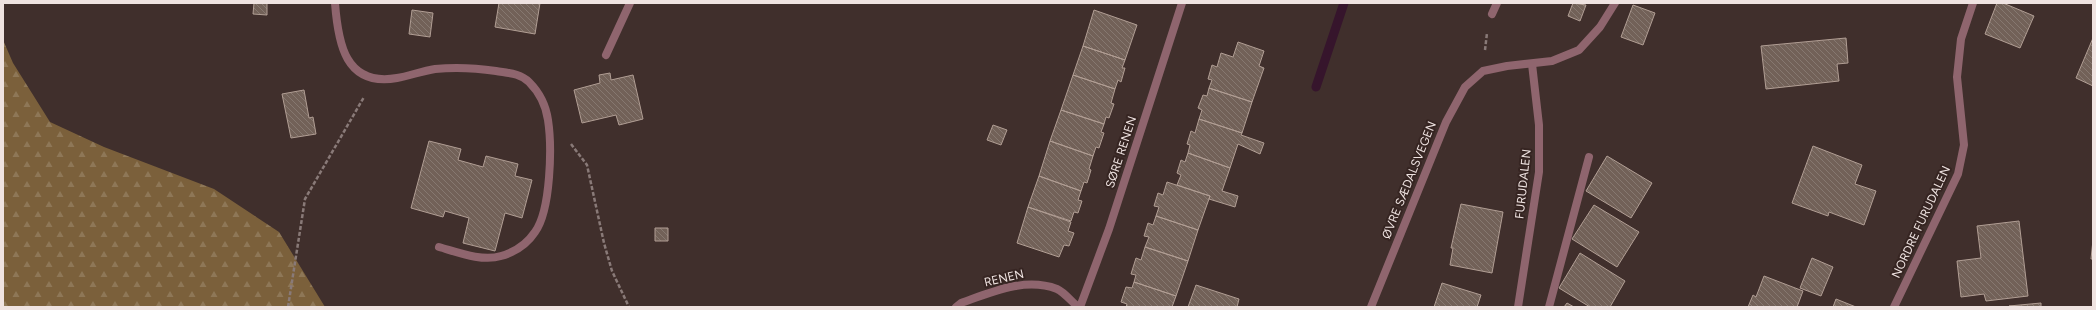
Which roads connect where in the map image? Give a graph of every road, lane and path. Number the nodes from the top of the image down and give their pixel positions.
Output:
1 (335, 3) edge
2 (630, 3) edge
3 (1182, 3) edge
4 (1497, 3) edge
5 (1615, 3) edge
6 (1973, 3) edge
7 (1492, 14) joint
8 (606, 55) dead end
9 (1532, 64) junction
10 (1483, 71) junction
11 (375, 80) junction
12 (548, 119) junction
13 (1589, 157) dead end
14 (439, 247) dead end
15 (288, 307) edge
16 (629, 307) edge
17 (956, 307) edge
18 (1079, 307) edge
19 (1371, 307) edge
20 (1518, 307) edge
21 (1549, 307) edge
22 (1894, 307) edge

1 - 11 street
2 - 8 street
3 - 18 street, SØRE RENEN
4 - 7 street
5 - 9 street
6 - 22 street, NORDRE FURUDALEN
7 - 10 path
9 - 10 street
9 - 20 street, FURUDALEN
10 - 19 street, ØVRE SÆDALSVEGEN
11 - 12 street
11 - 15 path
12 - 14 street
12 - 16 path
13 - 21 street
17 - 18 street, RENEN

